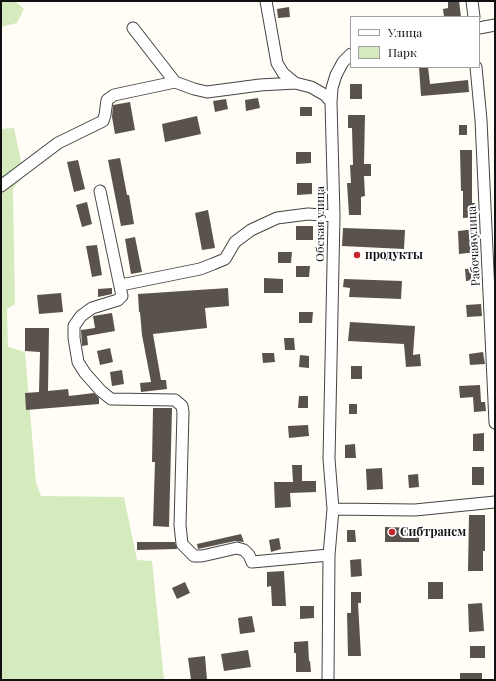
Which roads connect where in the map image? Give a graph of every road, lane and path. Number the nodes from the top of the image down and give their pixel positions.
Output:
1 (266, 1) edge
2 (472, 1) edge
3 (474, 16) edge
4 (495, 25) edge
5 (134, 28) dead end
6 (480, 28) edge
7 (350, 55) edge
8 (476, 68) edge
9 (175, 82) junction
10 (295, 83) junction
11 (331, 102) junction
12 (1, 186) edge
13 (100, 191) dead end
14 (334, 216) junction
15 (121, 285) junction
16 (495, 423) edge
17 (495, 502) edge
18 (333, 510) junction
19 (329, 555) junction
20 (328, 680) edge

1 - 10 street
2 - 3 street
4 - 6 street
5 - 9 street
7 - 11 street, Обская улица
8 - 16 street, Рабочая улица
9 - 10 street
9 - 12 street
10 - 11 street
11 - 14 street, Обская улица
13 - 15 street
14 - 15 street
14 - 18 street, Обская улица
15 - 19 street
17 - 18 street
18 - 19 street, Обская улица
19 - 20 street, Обская улица

